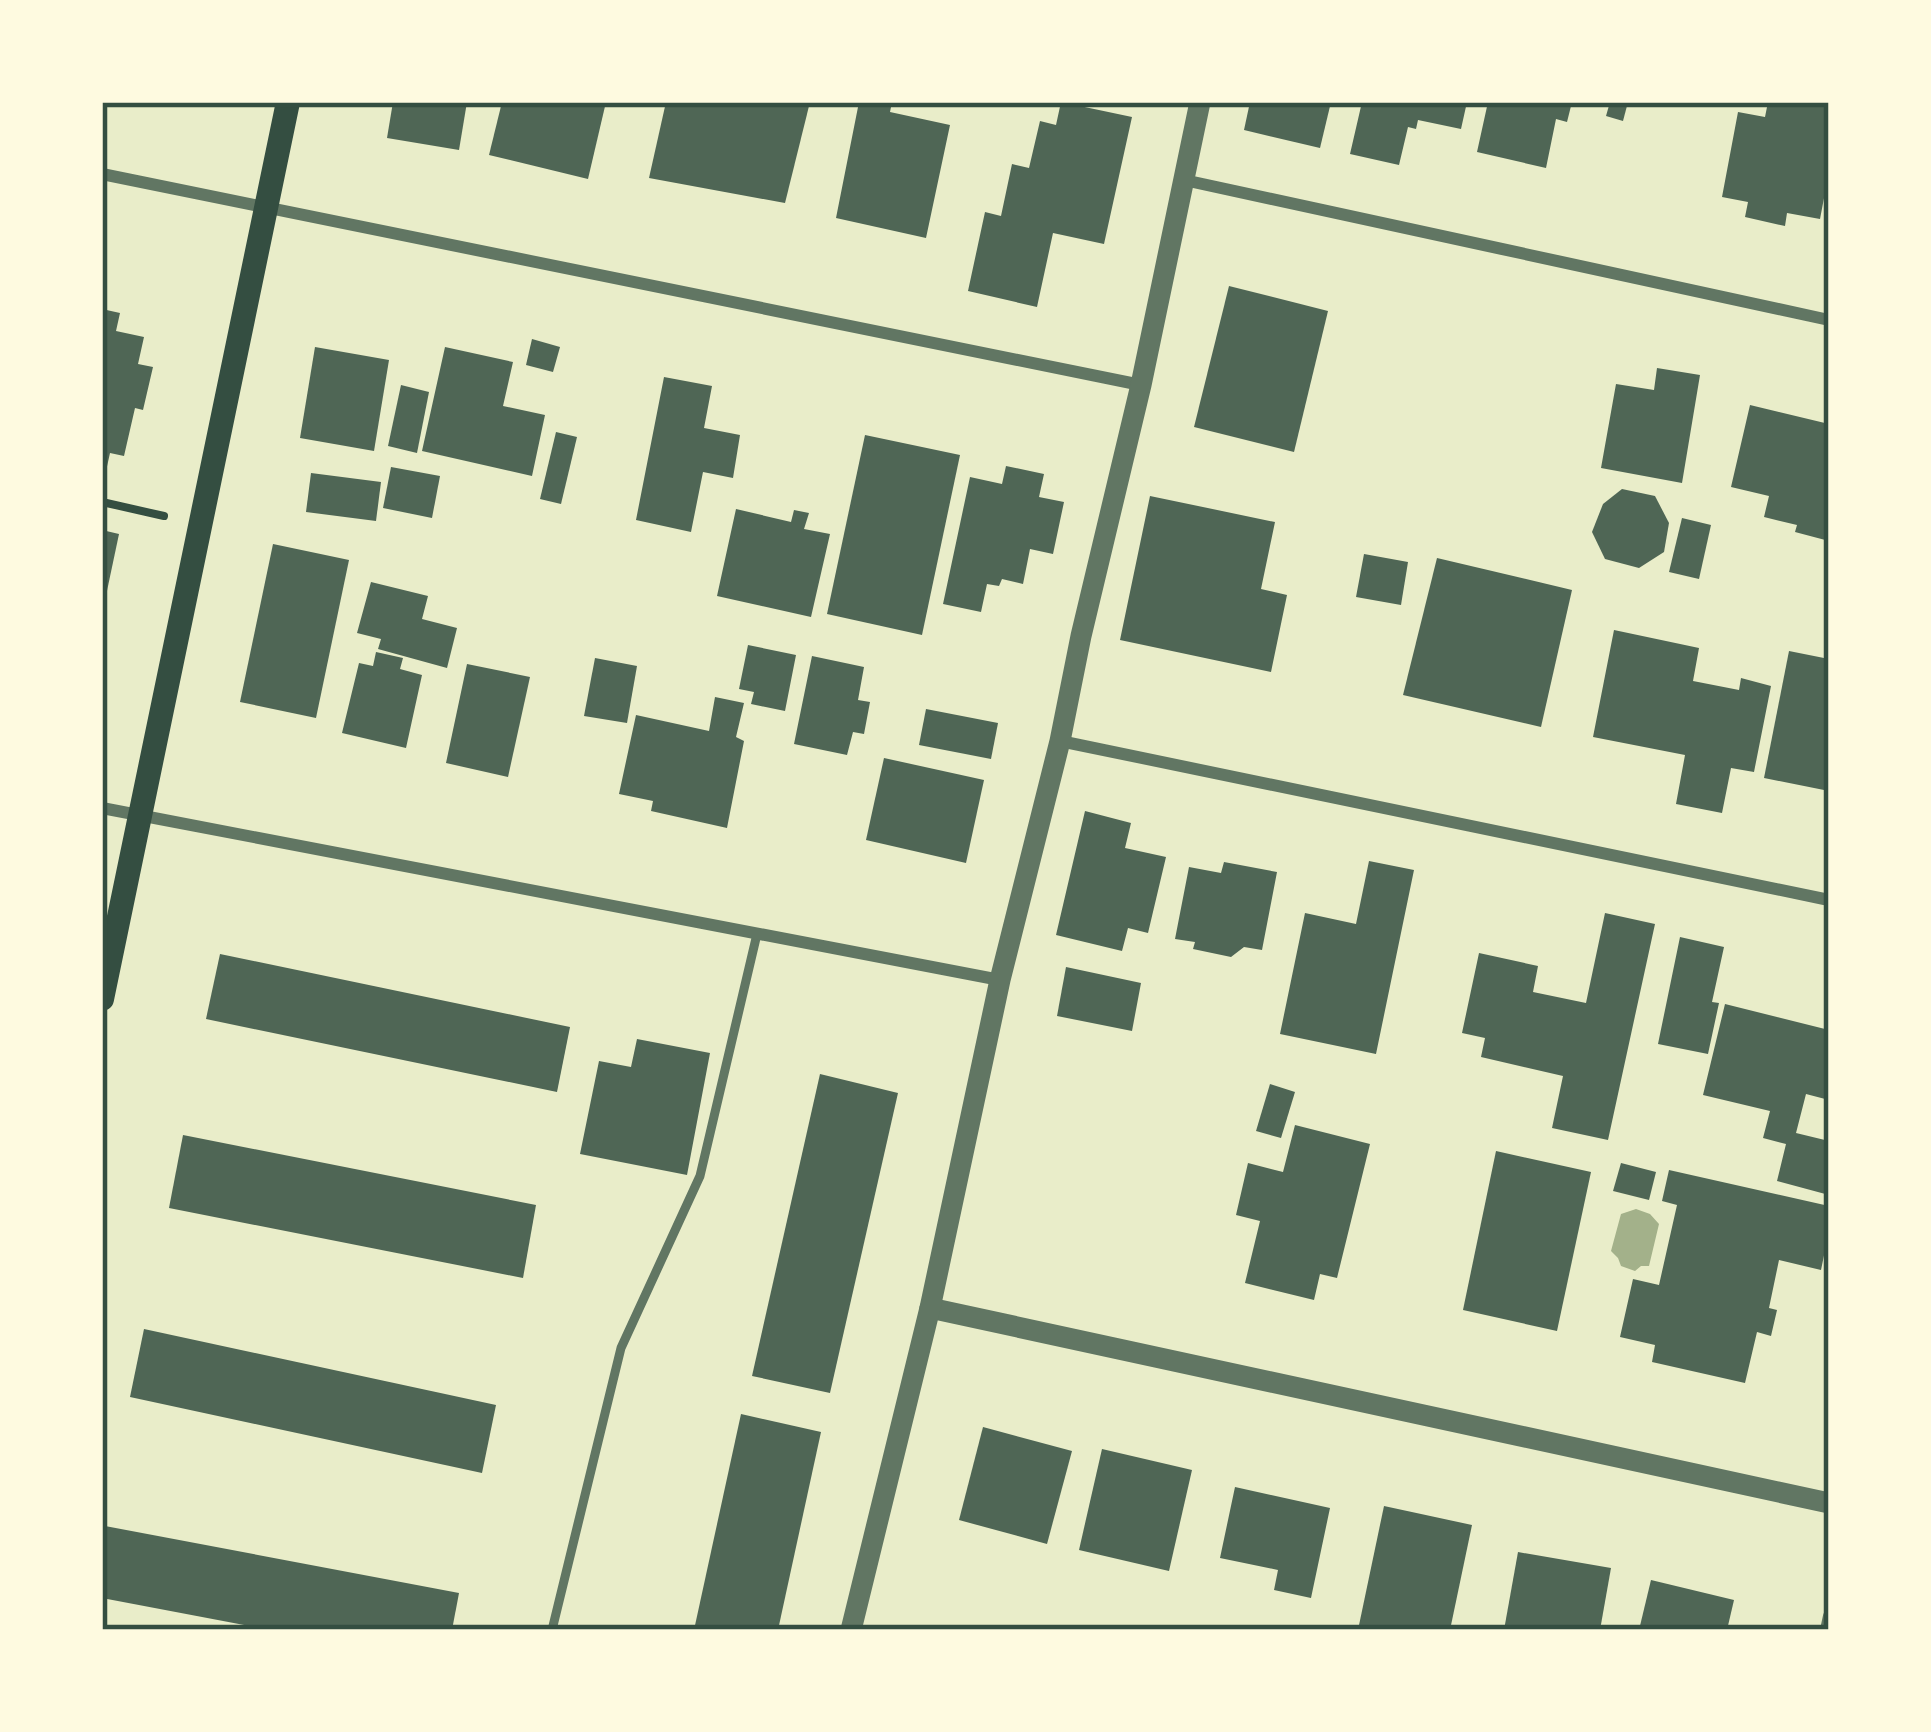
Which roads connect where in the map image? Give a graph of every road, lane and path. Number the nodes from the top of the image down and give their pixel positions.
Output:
1 (288, 102) edge
2 (1200, 102) edge
3 (102, 174) edge
4 (1184, 180) junction
5 (266, 207) junction
6 (1829, 320) edge
7 (1141, 385) junction
8 (102, 502) edge
9 (200, 524) junction
10 (1060, 741) junction
11 (102, 808) edge
12 (140, 815) junction
13 (1829, 900) edge
14 (757, 934) junction
15 (1000, 980) junction
16 (102, 1000) edge
17 (930, 1308) junction
18 (1829, 1503) edge
19 (1829, 1616) edge
20 (552, 1630) edge
21 (851, 1630) edge
22 (1826, 1630) edge

1 - 5 main road
2 - 4 street
3 - 5 street
4 - 6 street
4 - 7 street
5 - 7 street
5 - 9 main road
7 - 10 street
8 - 9 path
9 - 12 main road
10 - 13 street
10 - 15 street
11 - 12 street
12 - 14 street
12 - 16 main road
14 - 15 street
14 - 20 lane
15 - 17 street
17 - 18 street
17 - 21 street
19 - 22 street

